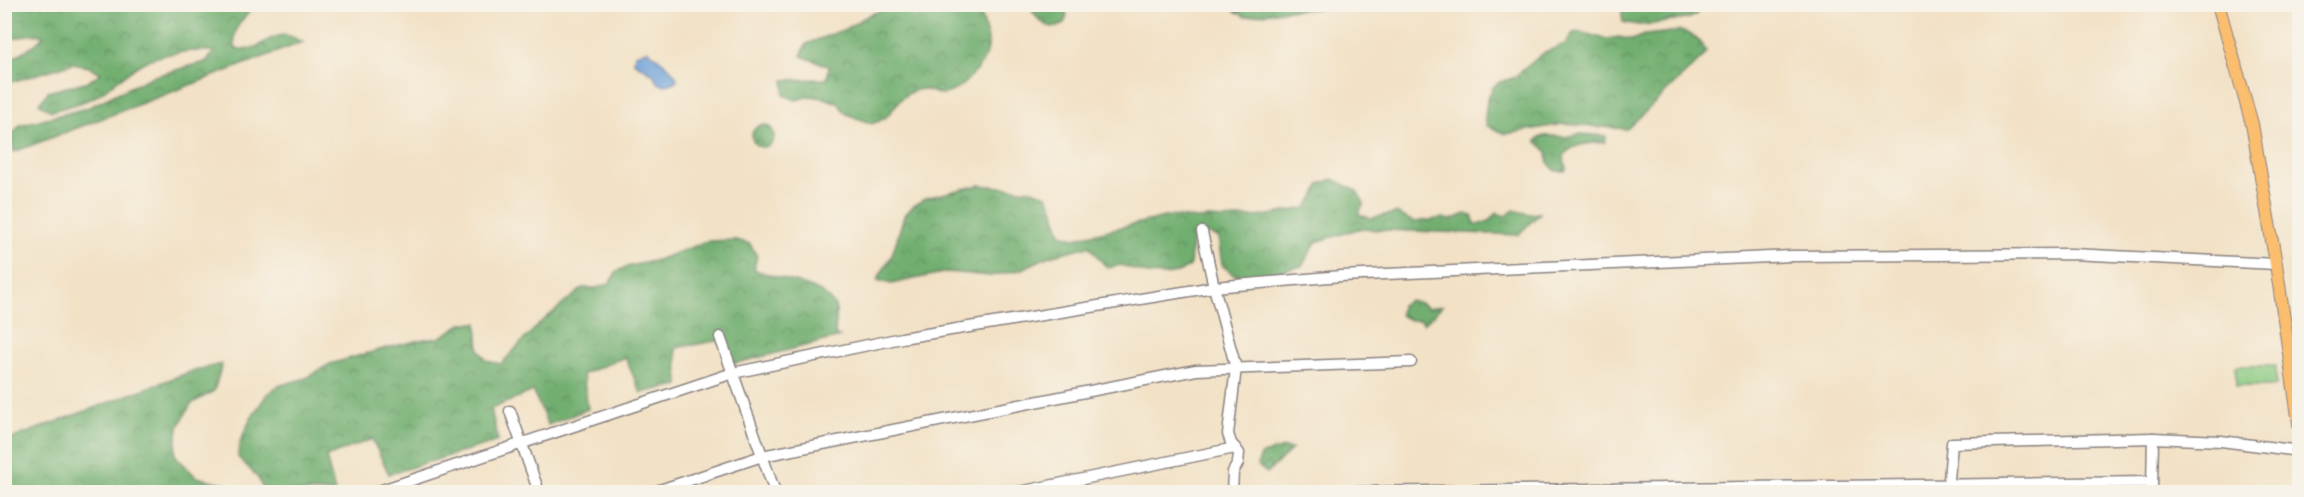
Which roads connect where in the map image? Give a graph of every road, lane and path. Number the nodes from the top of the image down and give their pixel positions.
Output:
1 (2218, 4) edge
2 (1202, 232) dead end
3 (2276, 264) junction
4 (1214, 286) junction
5 (720, 337) dead end
6 (1411, 362) dead end
7 (1236, 368) junction
8 (733, 373) junction
9 (510, 411) dead end
10 (2300, 430) edge
11 (2153, 438) junction
12 (522, 444) junction
13 (1235, 448) junction
14 (2300, 451) edge
15 (762, 456) junction
16 (1949, 489) edge
17 (383, 491) edge
18 (539, 492) edge
19 (654, 492) edge
20 (775, 492) edge
21 (1018, 492) edge
22 (1232, 492) edge
23 (1357, 492) edge
24 (1402, 492) edge
25 (1804, 492) edge

1 - 3 main road
2 - 4 street
3 - 4 street
3 - 10 main road
4 - 7 street
4 - 8 street
5 - 8 street
6 - 7 street
7 - 13 street
7 - 15 street
8 - 12 street
8 - 15 street
9 - 12 street
11 - 14 street
11 - 16 street
11 - 16 street
12 - 17 street
12 - 18 street
13 - 21 street
13 - 22 street
15 - 19 street
15 - 20 street
16 - 24 street
16 - 25 street
23 - 24 street

